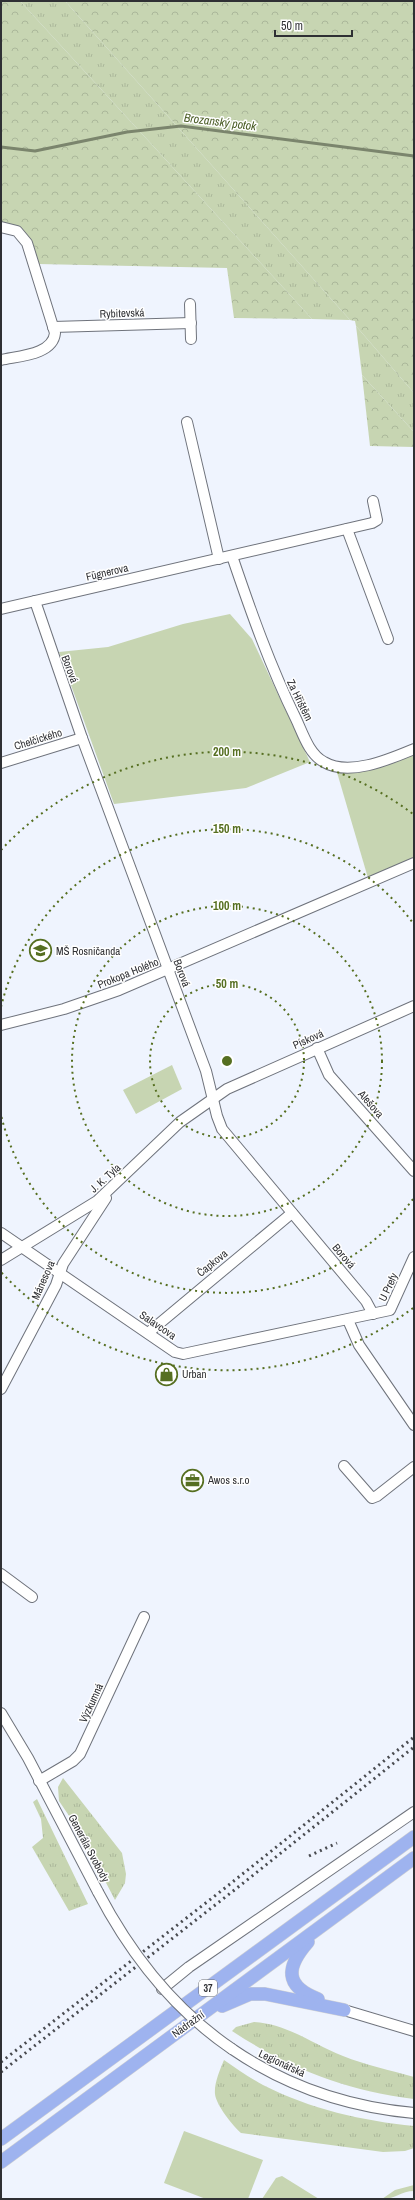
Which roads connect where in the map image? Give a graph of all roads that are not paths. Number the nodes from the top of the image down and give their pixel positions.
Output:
1 (1, 227) edge
2 (190, 304) dead end
3 (191, 323) junction
4 (53, 327) junction
5 (191, 339) dead end
6 (1, 360) edge
7 (187, 422) dead end
8 (373, 501) dead end
9 (347, 529) junction
10 (232, 556) junction
11 (219, 559) junction
12 (35, 601) junction
13 (1, 609) edge
14 (388, 639) dead end
15 (82, 738) junction
16 (414, 749) edge
17 (1, 763) edge
18 (414, 863) edge
19 (168, 970) junction
20 (414, 1006) edge
21 (1, 1025) edge
22 (317, 1048) junction
23 (213, 1099) junction
24 (414, 1171) edge
25 (114, 1186) junction
26 (292, 1213) junction
27 (1, 1233) edge
28 (23, 1247) junction
29 (414, 1257) edge
30 (1, 1260) edge
31 (59, 1273) junction
32 (373, 1314) junction
33 (348, 1320) junction
34 (148, 1333) junction
35 (1, 1389) edge
36 (414, 1424) edge
37 (344, 1466) dead end
38 (414, 1467) edge
39 (1, 1574) edge
40 (32, 1596) dead end
41 (144, 1617) dead end
42 (1, 1713) edge
43 (39, 1781) junction
44 (414, 1812) edge
45 (414, 1837) edge
46 (414, 1858) edge
47 (326, 1922) junction
48 (162, 1989) junction
49 (344, 2010) junction
50 (198, 2016) junction
51 (414, 2031) edge
52 (414, 2113) edge
53 (1, 2139) edge
54 (1, 2162) edge

1 - 4 street
2 - 3 street
3 - 4 street, Rybitevská
3 - 5 street
4 - 6 street
7 - 11 street
8 - 9 street, Fügnerova
9 - 10 street, Fügnerova
9 - 14 street
10 - 11 street, Fügnerova
10 - 16 street, Za Hřištěm
11 - 12 street, Fügnerova
12 - 13 street, Fügnerova
12 - 15 street, Borová
15 - 17 street, Chelčického
15 - 19 street, Borová
18 - 19 street, Prokopa Holého
19 - 21 street, Prokopa Holého
19 - 23 street, Borová
20 - 22 street, Písková
22 - 23 street, Písková
22 - 24 street, Alešova
23 - 25 street, J. K. Tyla
23 - 26 street, Borová
25 - 28 street, J. K. Tyla
25 - 31 street, Mánesova
26 - 32 street, Borová
26 - 34 street, Čapkova
27 - 28 street, Salavcova
28 - 30 street, J. K. Tyla
28 - 31 street, Salavcova
29 - 32 street, U Prefy
31 - 34 street, Salavcova
31 - 35 street, Mánesova
32 - 33 street, Salavcova
33 - 34 street, Salavcova
33 - 36 street
37 - 38 street
39 - 40 street
41 - 43 street, Výzkumná
42 - 43 street, Generála Svobody
43 - 48 street, Generála Svobody, bridge
44 - 48 street
45 - 53 main road, Nádražní / 37
46 - 47 main road, Nádražní / 37
47 - 49 main road
47 - 50 main road, Nádražní / 37
48 - 52 street, Legionářská, bridge
49 - 50 main road
49 - 51 street
50 - 54 main road, Nádražní / 37

